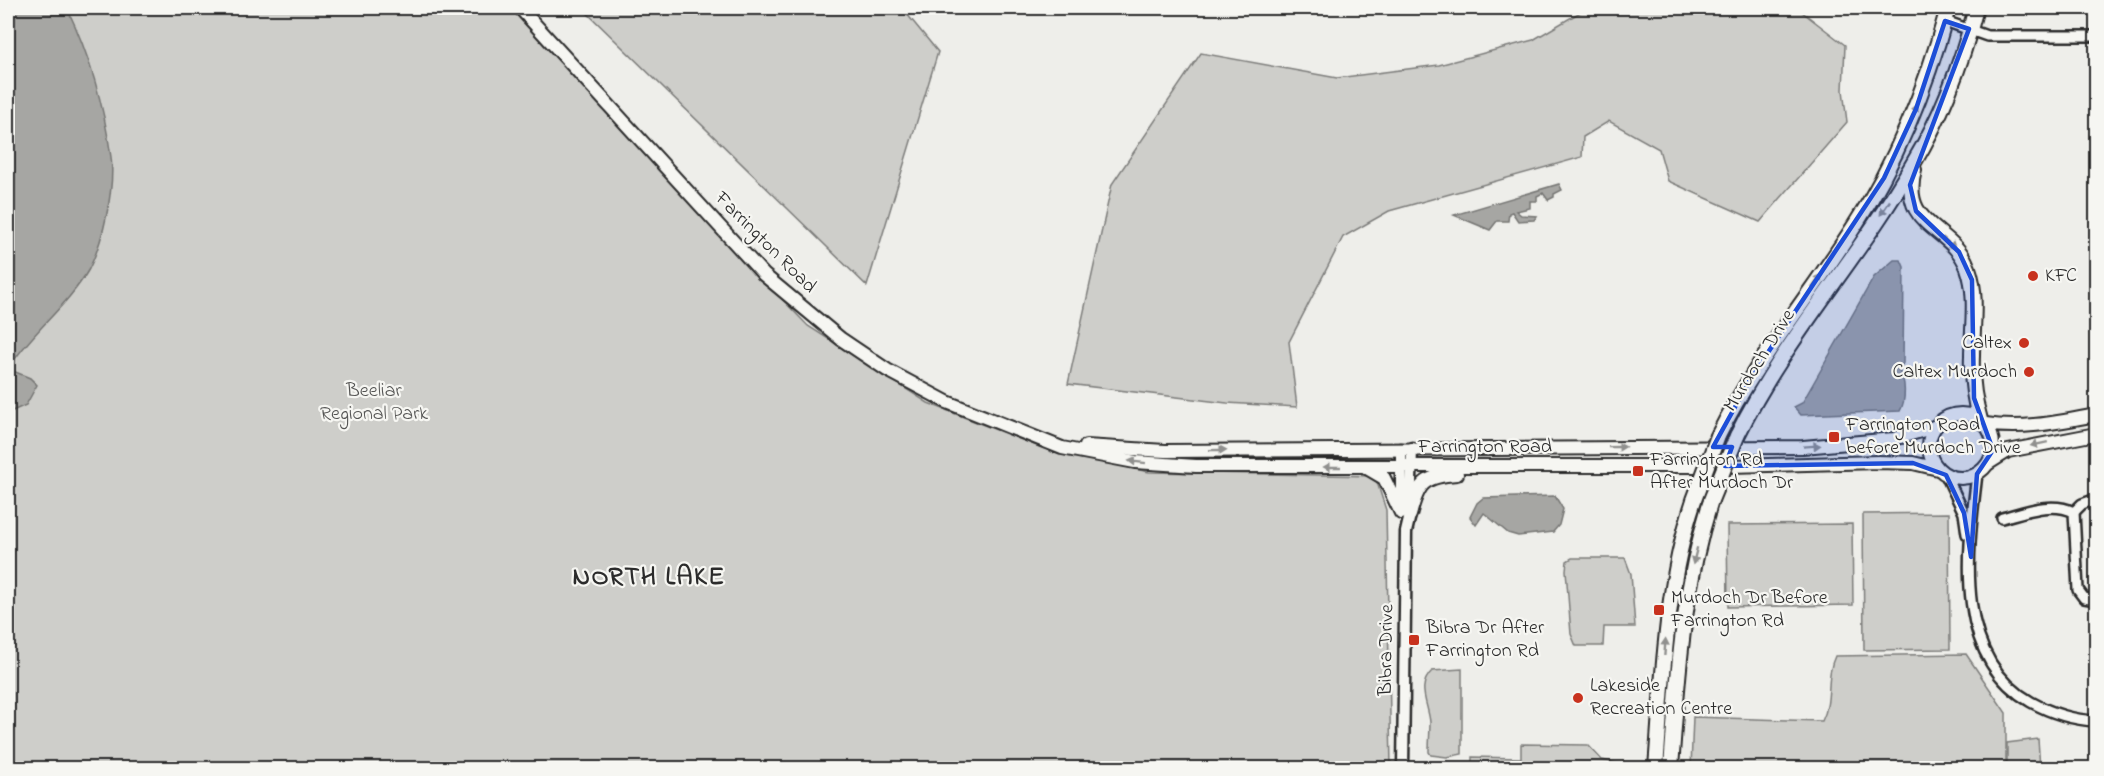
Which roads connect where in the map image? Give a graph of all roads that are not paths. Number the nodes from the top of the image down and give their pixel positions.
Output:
1 (520, 8) edge
2 (1948, 8) edge
3 (1976, 8) edge
4 (1944, 21) junction
5 (1969, 29) junction
6 (2097, 36) edge
7 (1917, 159) junction
8 (2097, 415) edge
9 (1983, 422) junction
10 (1934, 427) junction
11 (2097, 434) edge
12 (1034, 436) junction
13 (1406, 448) junction
14 (1573, 448) junction
15 (1639, 465) junction
16 (1406, 466) junction
17 (1535, 466) junction
18 (1364, 467) junction
19 (1981, 470) junction
20 (1942, 472) junction
21 (2097, 499) edge
22 (2074, 512) junction
23 (1405, 514) junction
24 (2002, 518) dead end
25 (1971, 557) junction
26 (2097, 600) edge
27 (2097, 721) edge
28 (1404, 768) edge
29 (1656, 768) edge
30 (1671, 768) edge

1 - 12 main road, Farrington Road
2 - 4 main road, Murdoch Drive
3 - 5 main road, Murdoch Drive
4 - 5 street
29 -> 4 main road, Murdoch Drive, bridge
5 - 6 street
5 - 7 main road, Murdoch Drive
7 -> 9 main road
7 -> 30 main road, Murdoch Drive, bridge
8 - 9 main road
9 - 10 main road
9 - 19 main road
14 -> 10 main road, Farrington Road
10 - 20 main road
11 -> 19 main road
12 -> 13 main road, Farrington Road
18 -> 12 main road, Farrington Road
13 - 14 main road, Farrington Road
13 - 16 street, Bibra Drive
14 - 15 main road
15 - 17 main road, Farrington Road
15 - 20 main road, Farrington Road
16 - 17 main road, Farrington Road
16 - 18 main road, Farrington Road
16 - 23 street, Bibra Drive
17 - 23 main road
18 - 23 main road
19 - 20 main road
19 - 25 street
20 - 25 street
21 - 22 street
22 - 24 street
22 - 26 street
23 - 28 street, Bibra Drive
25 - 27 street

